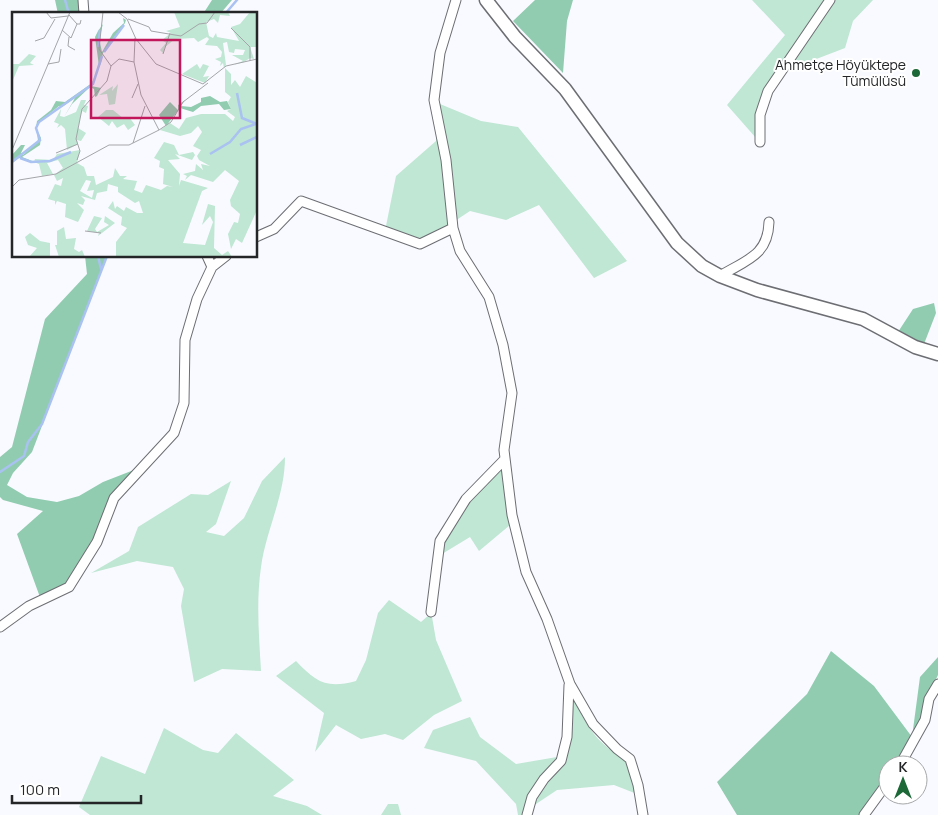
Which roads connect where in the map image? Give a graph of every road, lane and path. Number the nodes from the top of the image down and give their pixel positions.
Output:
1 (456, 0) edge
2 (486, 0) edge
3 (830, 0) edge
4 (760, 142) dead end
5 (769, 222) dead end
6 (453, 228) junction
7 (258, 236) edge
8 (208, 258) edge
9 (223, 258) edge
10 (212, 267) junction
11 (720, 276) junction
12 (938, 354) edge
13 (505, 459) junction
14 (431, 612) dead end
15 (0, 627) edge
16 (569, 679) junction
17 (938, 684) edge
18 (906, 755) edge
19 (878, 796) edge
20 (527, 815) edge
21 (643, 815) edge
22 (864, 815) edge

1 - 6 street
2 - 11 street
3 - 4 street
5 - 11 street
6 - 7 street
6 - 13 street
8 - 10 street
9 - 10 street
10 - 15 street
11 - 12 street
13 - 14 street
13 - 16 street
16 - 20 street
16 - 21 street
17 - 18 street
19 - 22 street

